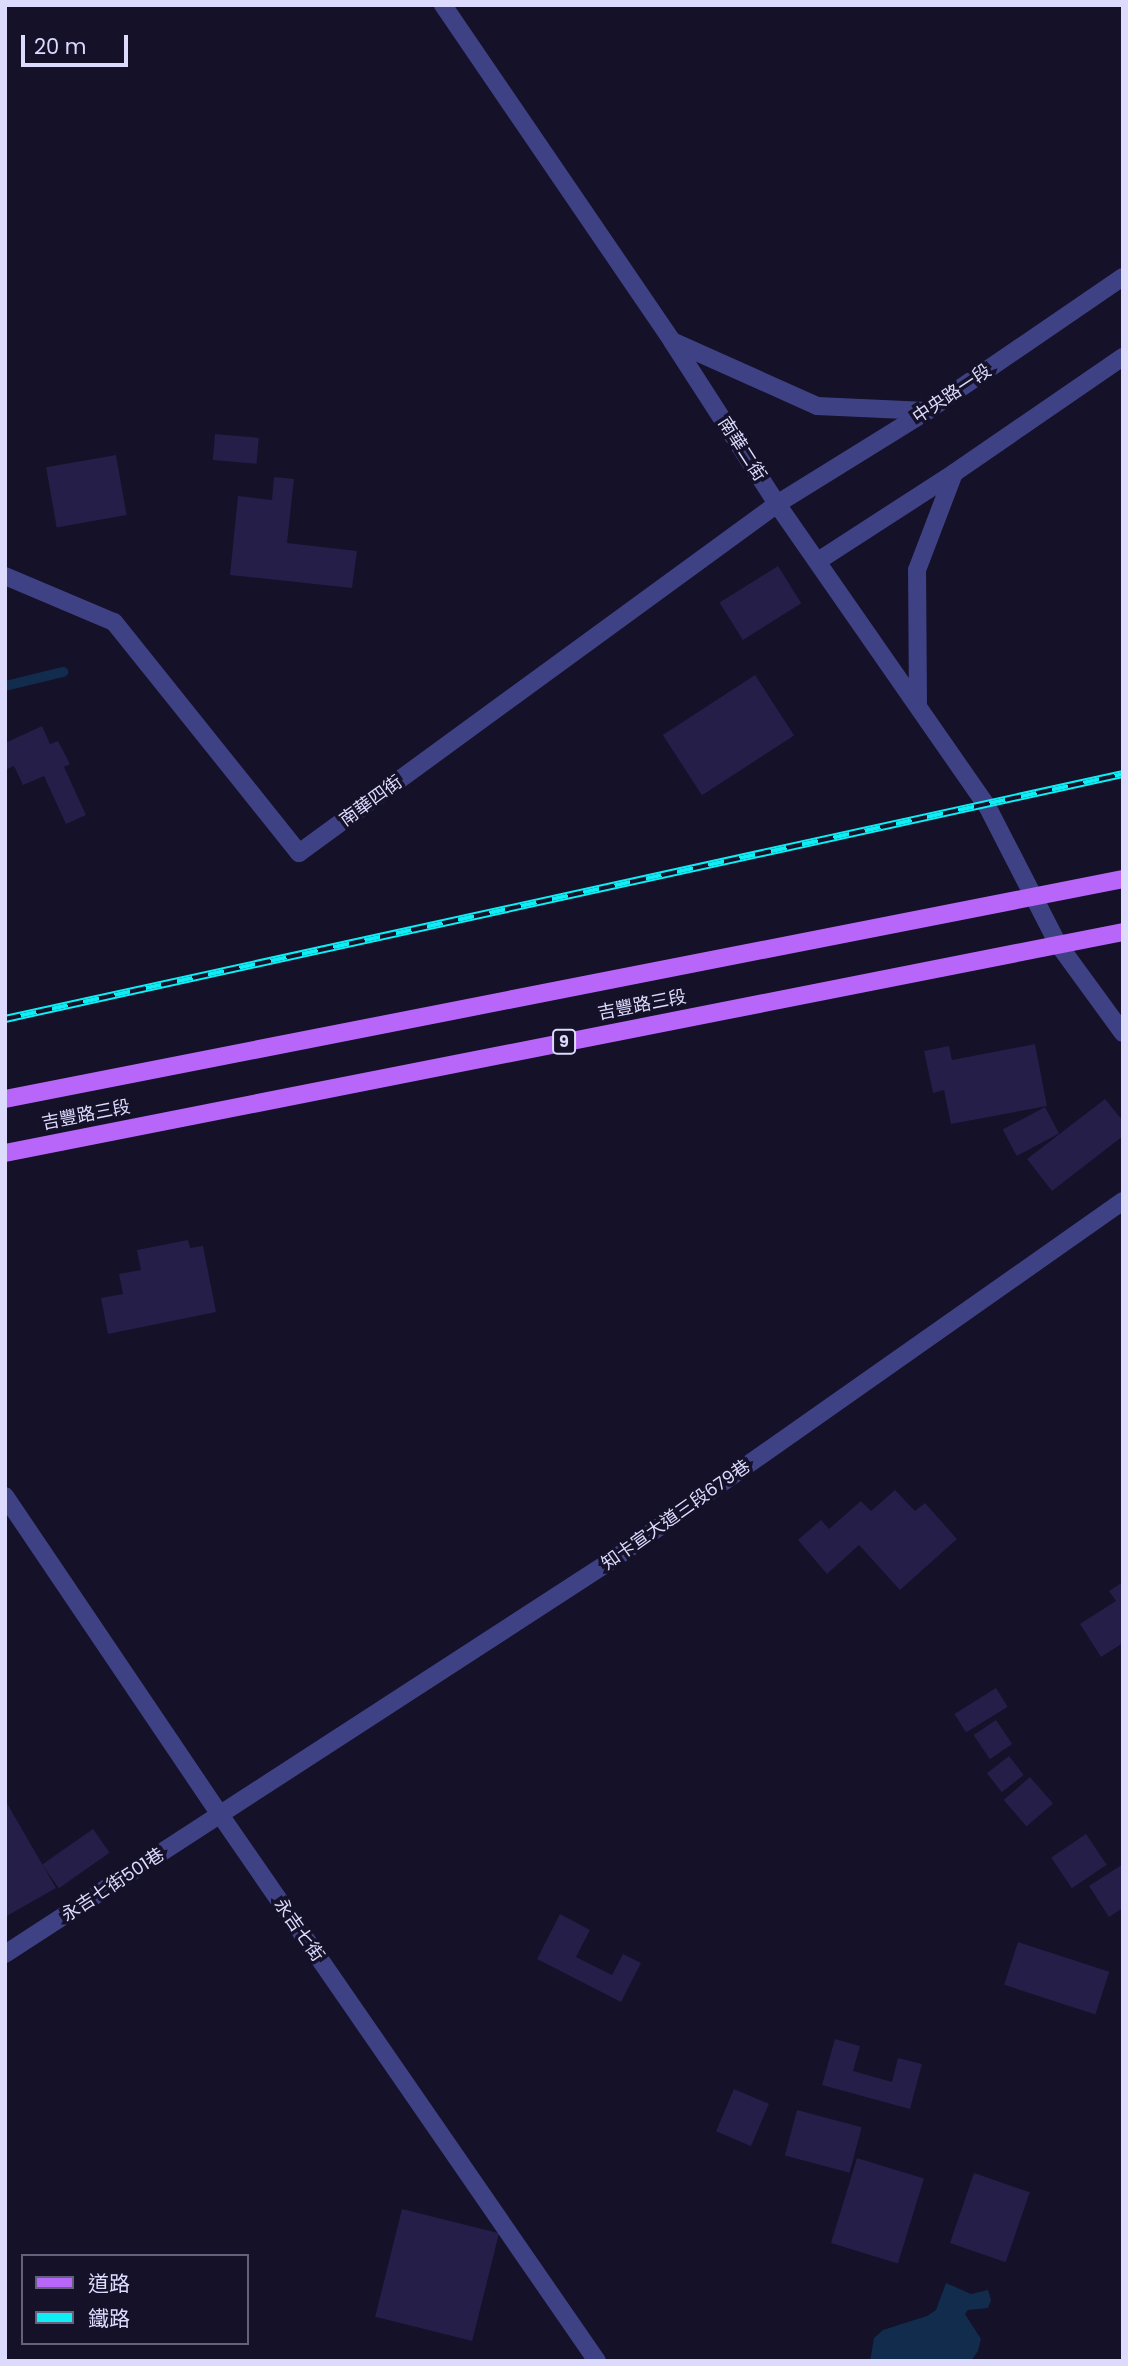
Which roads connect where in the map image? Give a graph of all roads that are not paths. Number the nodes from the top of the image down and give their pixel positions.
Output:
1 (443, 5) edge
2 (1123, 277) edge
3 (671, 341) junction
4 (1123, 357) edge
5 (927, 411) junction
6 (954, 473) junction
7 (777, 504) junction
8 (818, 561) junction
9 (5, 576) edge
10 (918, 706) junction
11 (1123, 879) edge
12 (1033, 897) junction
13 (1123, 932) edge
14 (1058, 944) junction
15 (1123, 1032) edge
16 (5, 1099) edge
17 (5, 1153) edge
18 (1123, 1201) edge
19 (5, 1496) edge
20 (221, 1816) junction
21 (5, 1954) edge
22 (597, 2361) edge

1 - 3 street, 南華二街
2 - 5 street, 中央路一段
3 - 5 street
3 - 7 street, 南華二街
4 - 6 street
5 - 7 street, 中央路一段
6 - 8 street
6 - 10 street
7 - 8 street, 南華二街
7 - 9 street, 南華四街
8 - 10 street, 南華二街
10 - 12 street, 南華二街
11 - 12 main road, 吉豐路三段
12 - 14 street, 南華二街
12 - 16 main road, 吉豐路三段
13 - 14 main road, 吉豐路三段 / 9
14 - 15 street, 南華二街
14 - 17 main road, 吉豐路三段 / 9
18 - 20 street, 知卡宣大道三段679巷
19 - 20 street, 永吉七街
20 - 21 street, 永吉七街501巷
20 - 22 street, 永吉七街

